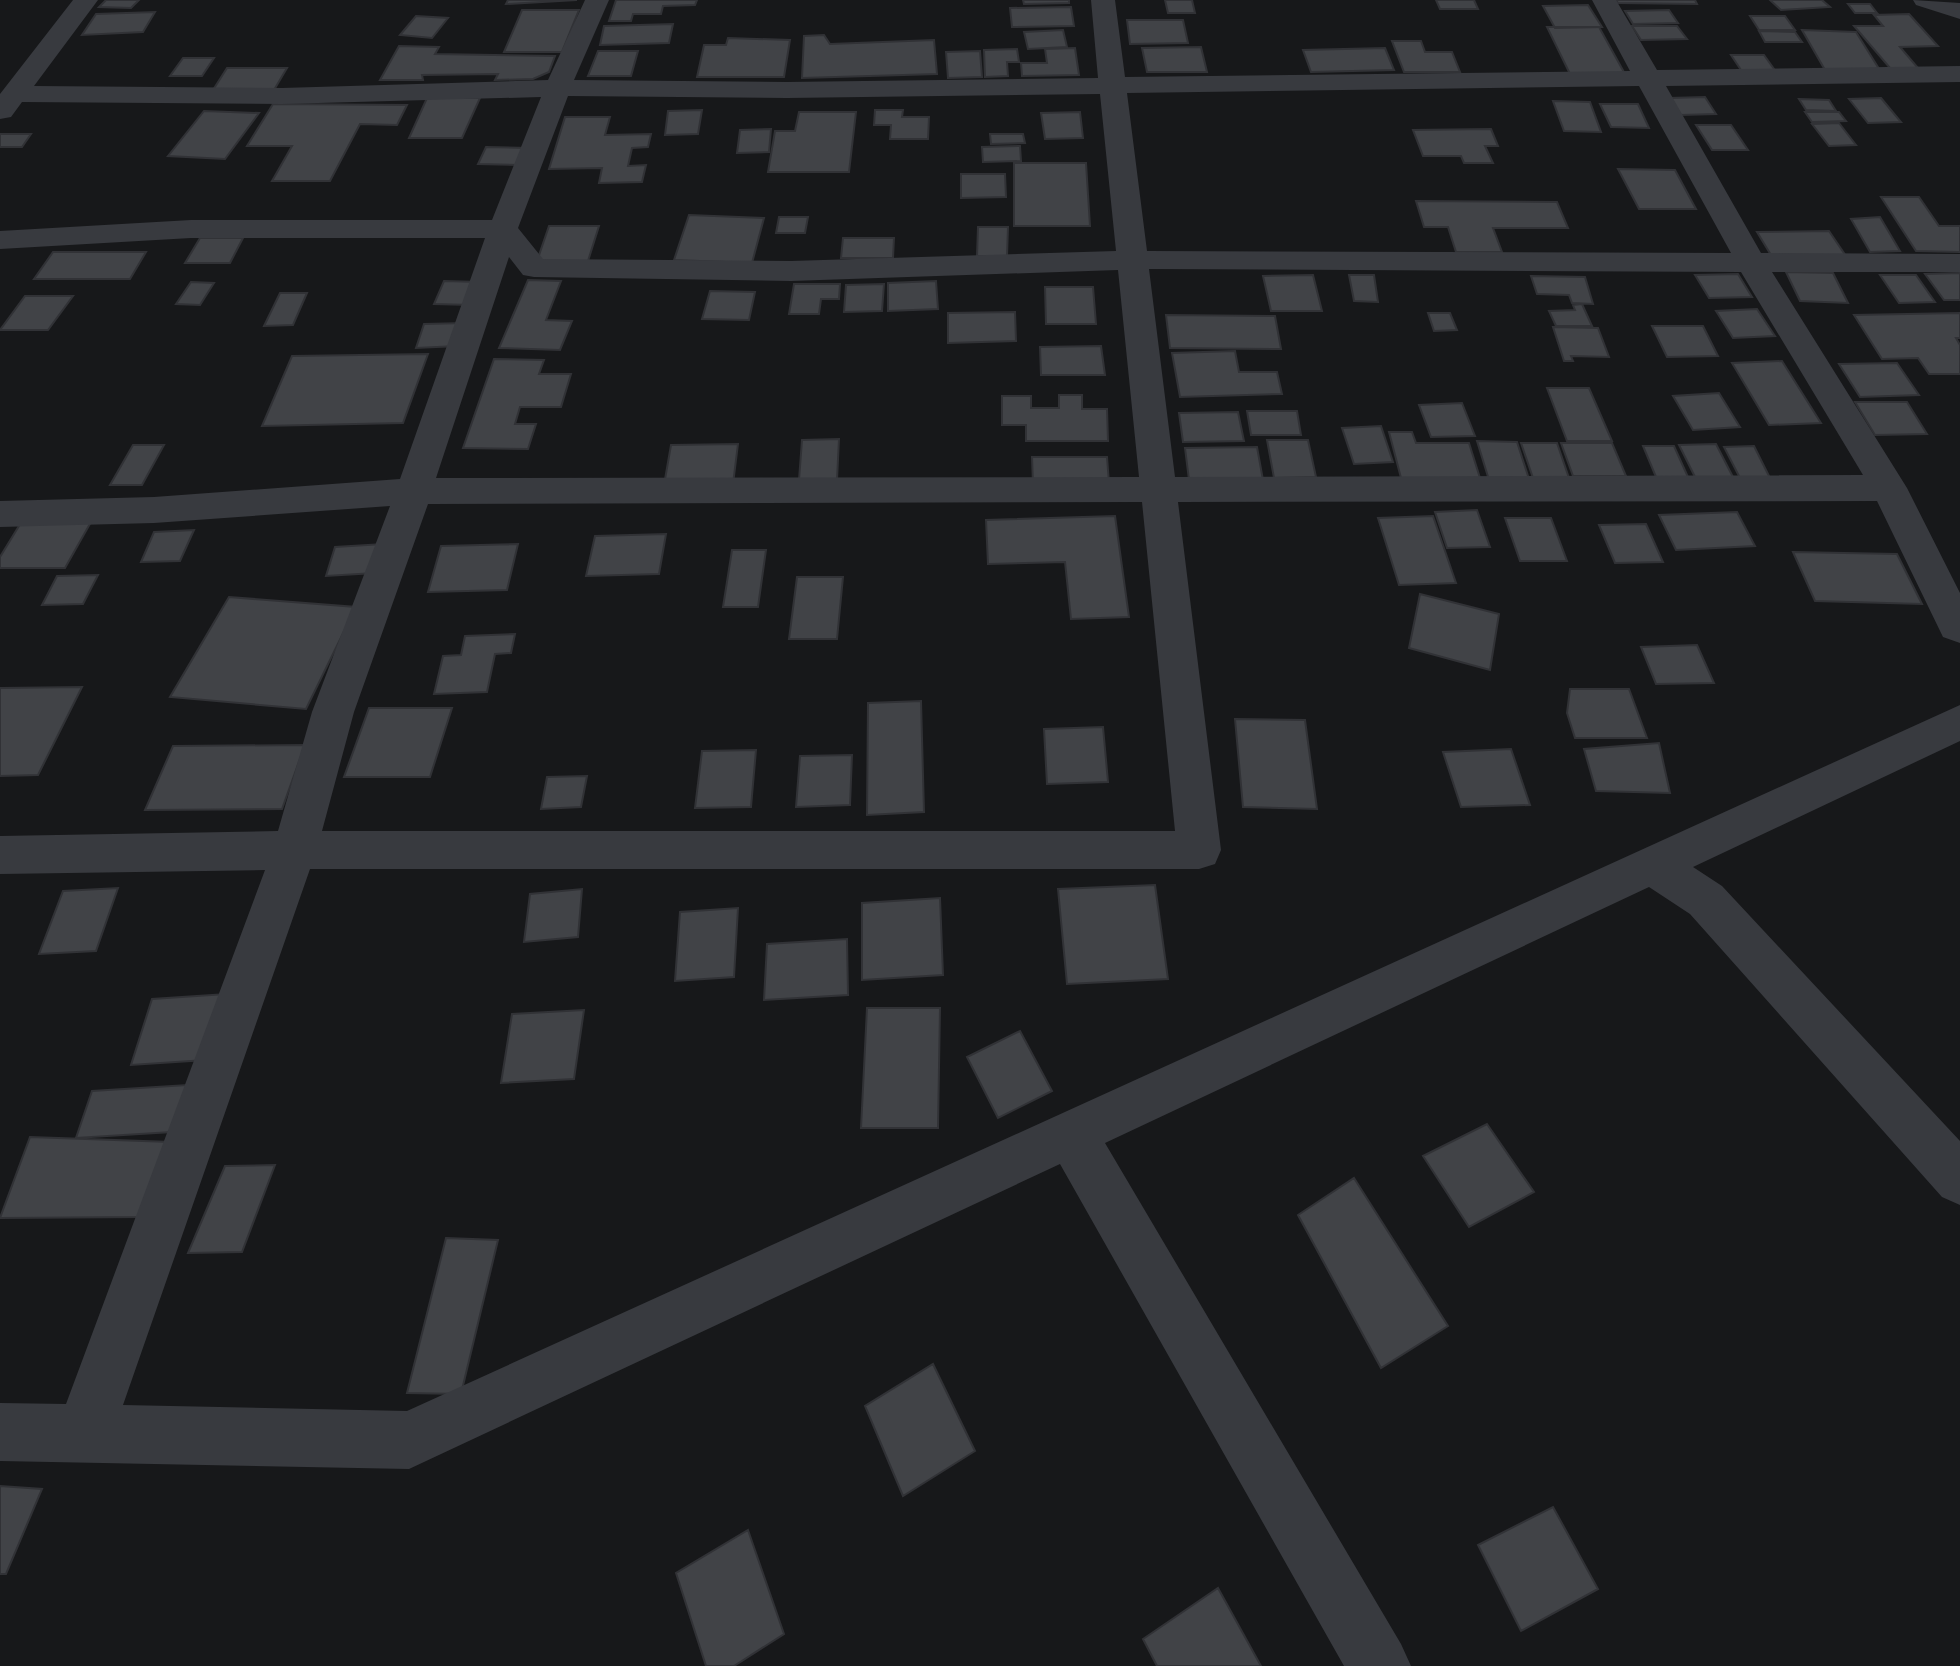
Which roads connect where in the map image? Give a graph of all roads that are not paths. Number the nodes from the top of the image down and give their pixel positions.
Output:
1 (86, 0) edge
2 (597, 0) edge
3 (1103, 0) edge
4 (1604, 0) edge
5 (1925, 0) edge
6 (1960, 11) edge
7 (1960, 74) edge
8 (1649, 79) junction
9 (1111, 83) junction
10 (558, 88) junction
11 (7, 104) edge
12 (503, 229) junction
13 (0, 240) edge
14 (1131, 260) junction
15 (1751, 262) junction
16 (1960, 263) edge
17 (1889, 488) junction
18 (1158, 489) junction
19 (414, 491) junction
20 (0, 514) edge
21 (1960, 628) edge
22 (1960, 722) edge
23 (295, 850) junction
24 (0, 855) edge
25 (1653, 865) junction
26 (1071, 1134) junction
27 (1960, 1179) edge
28 (0, 1432) edge
29 (84, 1433) junction
30 (1379, 1666) edge

1 - 11 street
2 - 10 street
3 - 9 street
4 - 8 street
5 - 6 street
7 - 8 street
8 - 9 street
8 - 15 street
9 - 10 street
9 - 14 street
10 - 11 street
10 - 12 street
12 - 13 street
12 - 14 street
12 - 19 street
14 - 15 street
14 - 18 street
15 - 16 street
15 - 17 street
17 - 18 street
17 - 21 street
18 - 19 street
18 - 23 street
19 - 20 street
19 - 23 street
22 - 25 street
23 - 24 street
23 - 29 street
25 - 26 street
25 - 27 street
26 - 29 street
26 - 30 street
28 - 29 street

